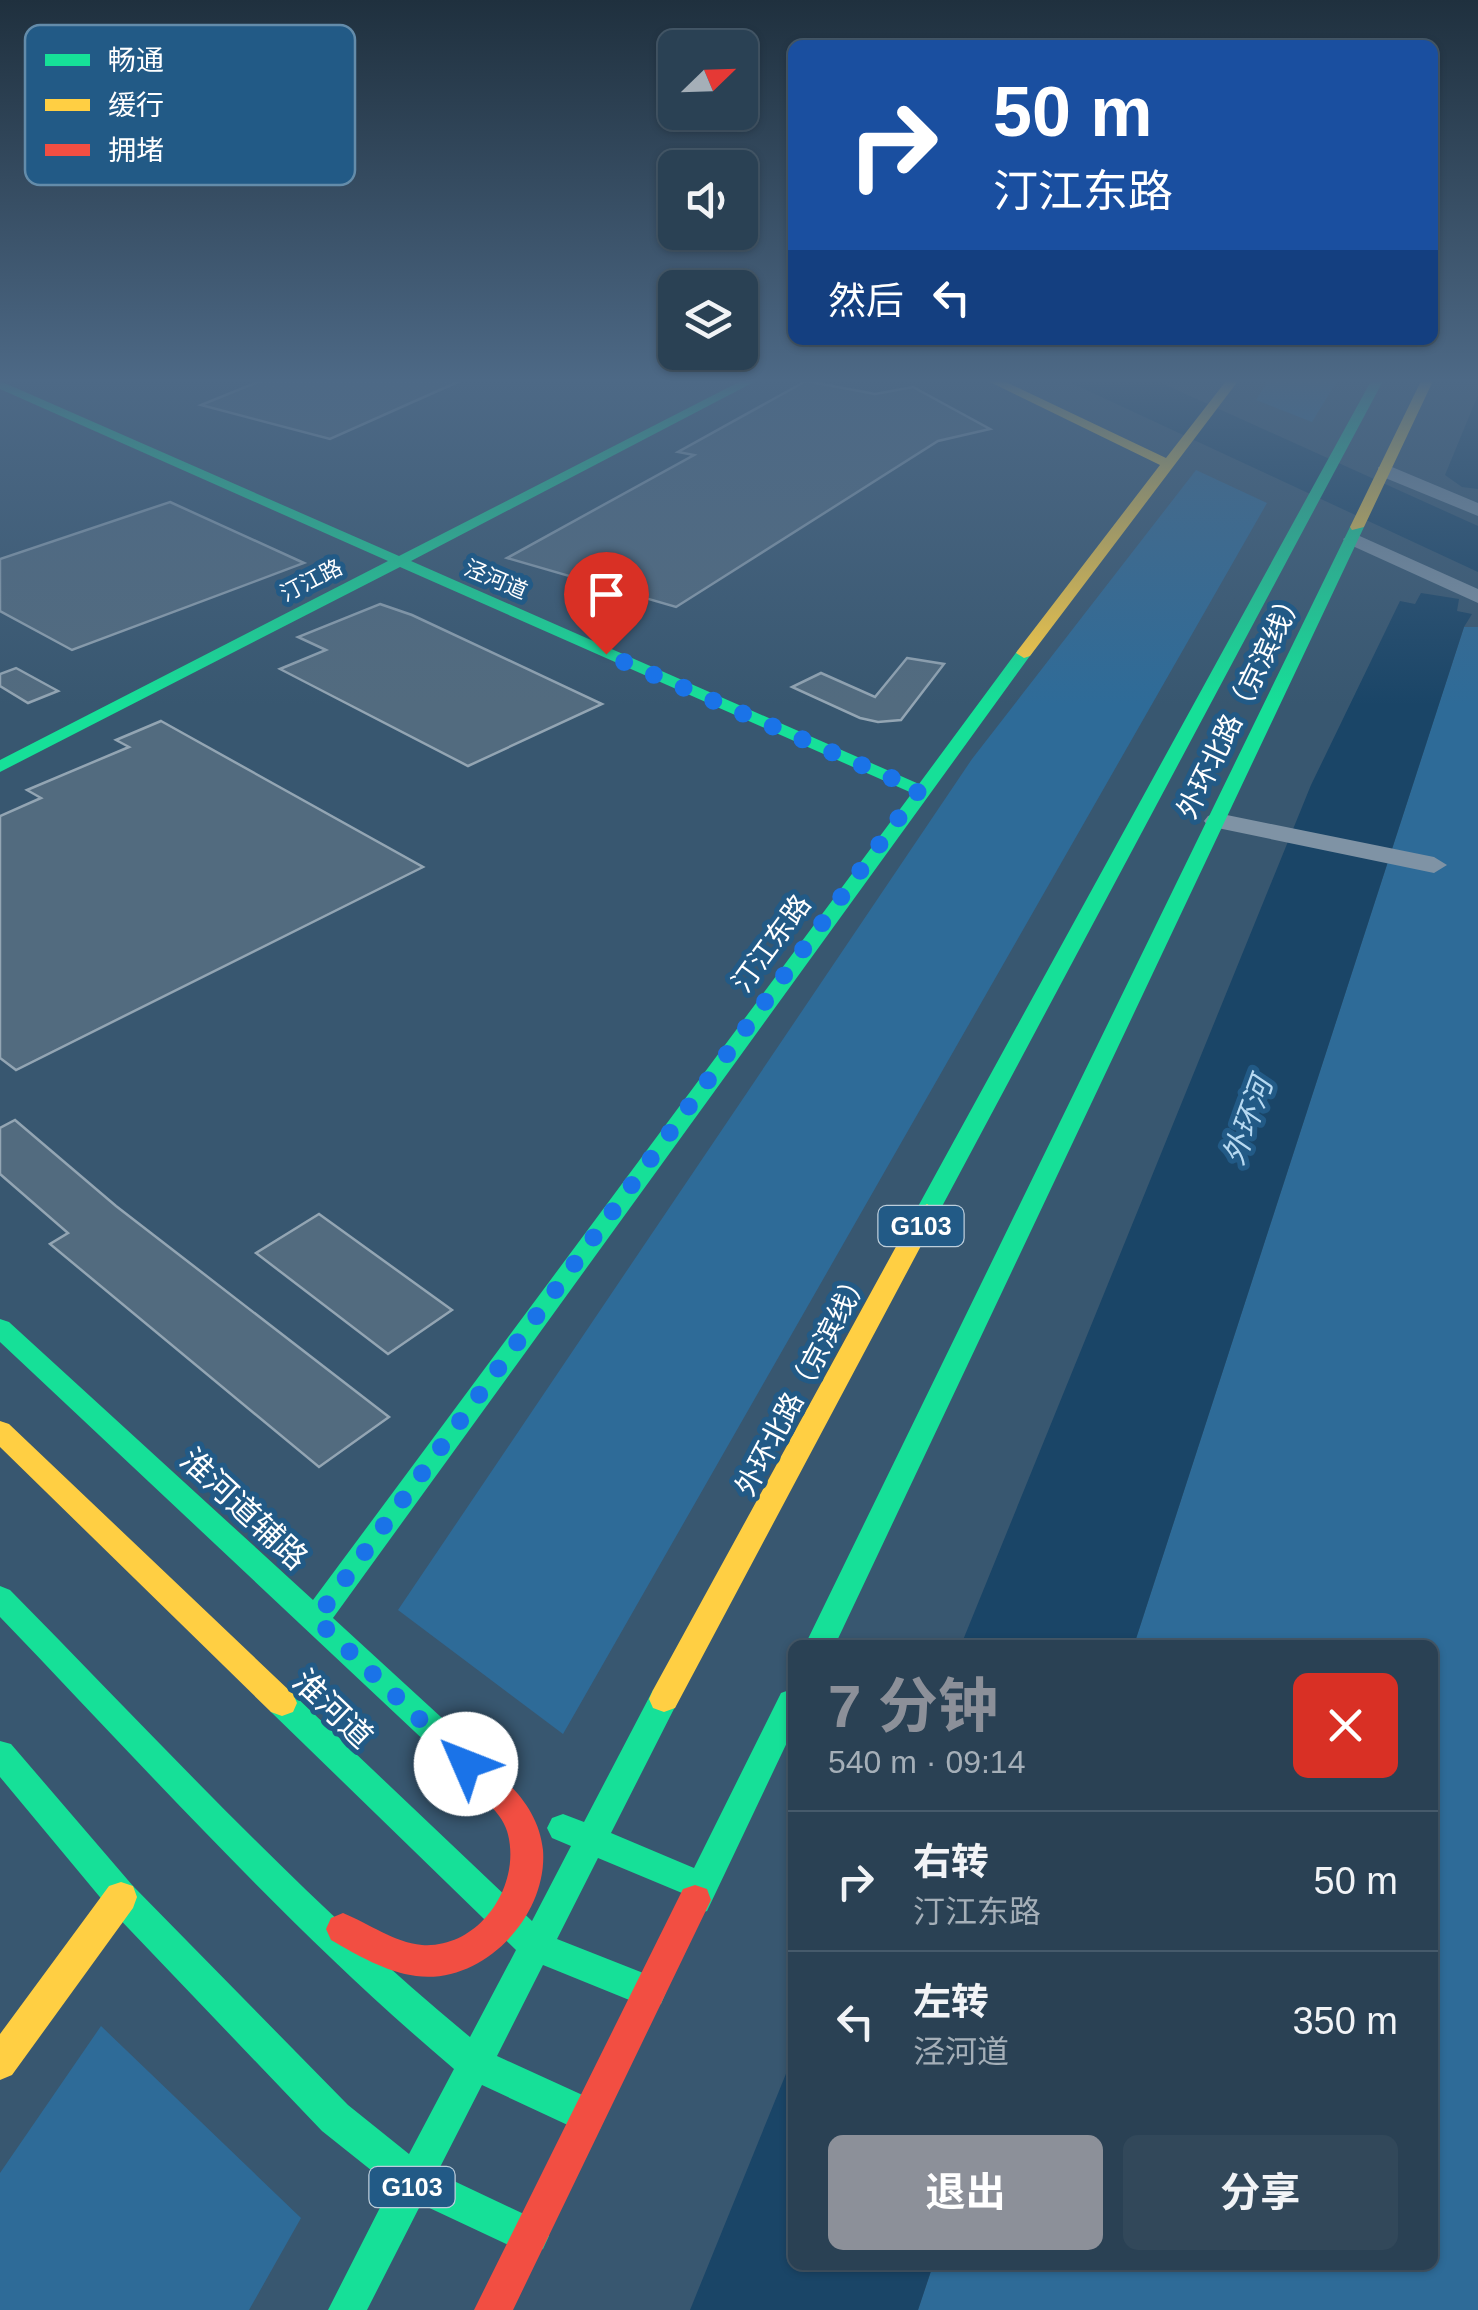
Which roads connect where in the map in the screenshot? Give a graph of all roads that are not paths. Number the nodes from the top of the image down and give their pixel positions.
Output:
1 (230, 489) edge
2 (543, 489) edge
3 (1149, 489) edge
4 (1319, 489) edge
5 (1377, 489) edge
6 (1426, 489) edge
7 (1478, 510) edge
8 (1356, 533) junction
9 (398, 564) junction
10 (1478, 597) edge
11 (0, 767) edge
12 (919, 790) junction
13 (1216, 820) junction
14 (1434, 865) dead end
15 (0, 1328) edge
16 (0, 1431) edge
17 (0, 1598) edge
18 (316, 1619) junction
19 (822, 1640) edge
20 (788, 1710) edge
21 (0, 1754) edge
22 (466, 1764) junction
23 (592, 1842) junction
24 (701, 1886) junction
25 (121, 1897) junction
26 (300, 1907) junction
27 (506, 1922) junction
28 (535, 1946) junction
29 (649, 1992) junction
30 (0, 2063) edge
31 (474, 2063) junction
32 (587, 2116) junction
33 (415, 2182) junction
34 (530, 2236) junction
35 (348, 2310) edge
36 (493, 2310) edge

1 - 9 main road, 泾河道
2 - 9 main road, 汀江路
3 - 12 main road, 汀江东路
4 - 23 main road, 外环北路（京滨线） / G103
5 - 8 main road, 外环北路（京滨线）
6 - 7 street
8 - 10 street
8 - 13 main road, 外环北路（京滨线）
9 - 11 main road, 汀江路
9 - 12 main road, 泾河道
12 - 18 main road, 汀江东路
13 - 14 street
13 - 19 main road, 外环北路（京滨线）
15 - 18 main road, 淮河道辅路
16 - 27 main road, 淮河道
17 - 26 main road
18 - 22 main road, 淮河道辅路
20 - 24 main road
21 - 25 main road
22 - 23 main road, 淮河道辅路
22 - 27 main road
23 - 24 main road, 淮河道辅路
23 - 28 main road, 外环北路（京滨线） / G103
24 - 29 main road
25 - 30 main road
25 - 33 main road
26 - 27 main road
26 - 31 main road
27 - 28 main road, 淮河道
28 - 29 main road, 淮河道
28 - 31 main road, 外环北路（京滨线） / G103
29 - 32 main road
31 - 32 main road
31 - 33 main road, 外环北路（京滨线） / G103
32 - 34 main road
33 - 34 main road
33 - 35 main road, 外环北路（京滨线） / G103
34 - 36 main road

